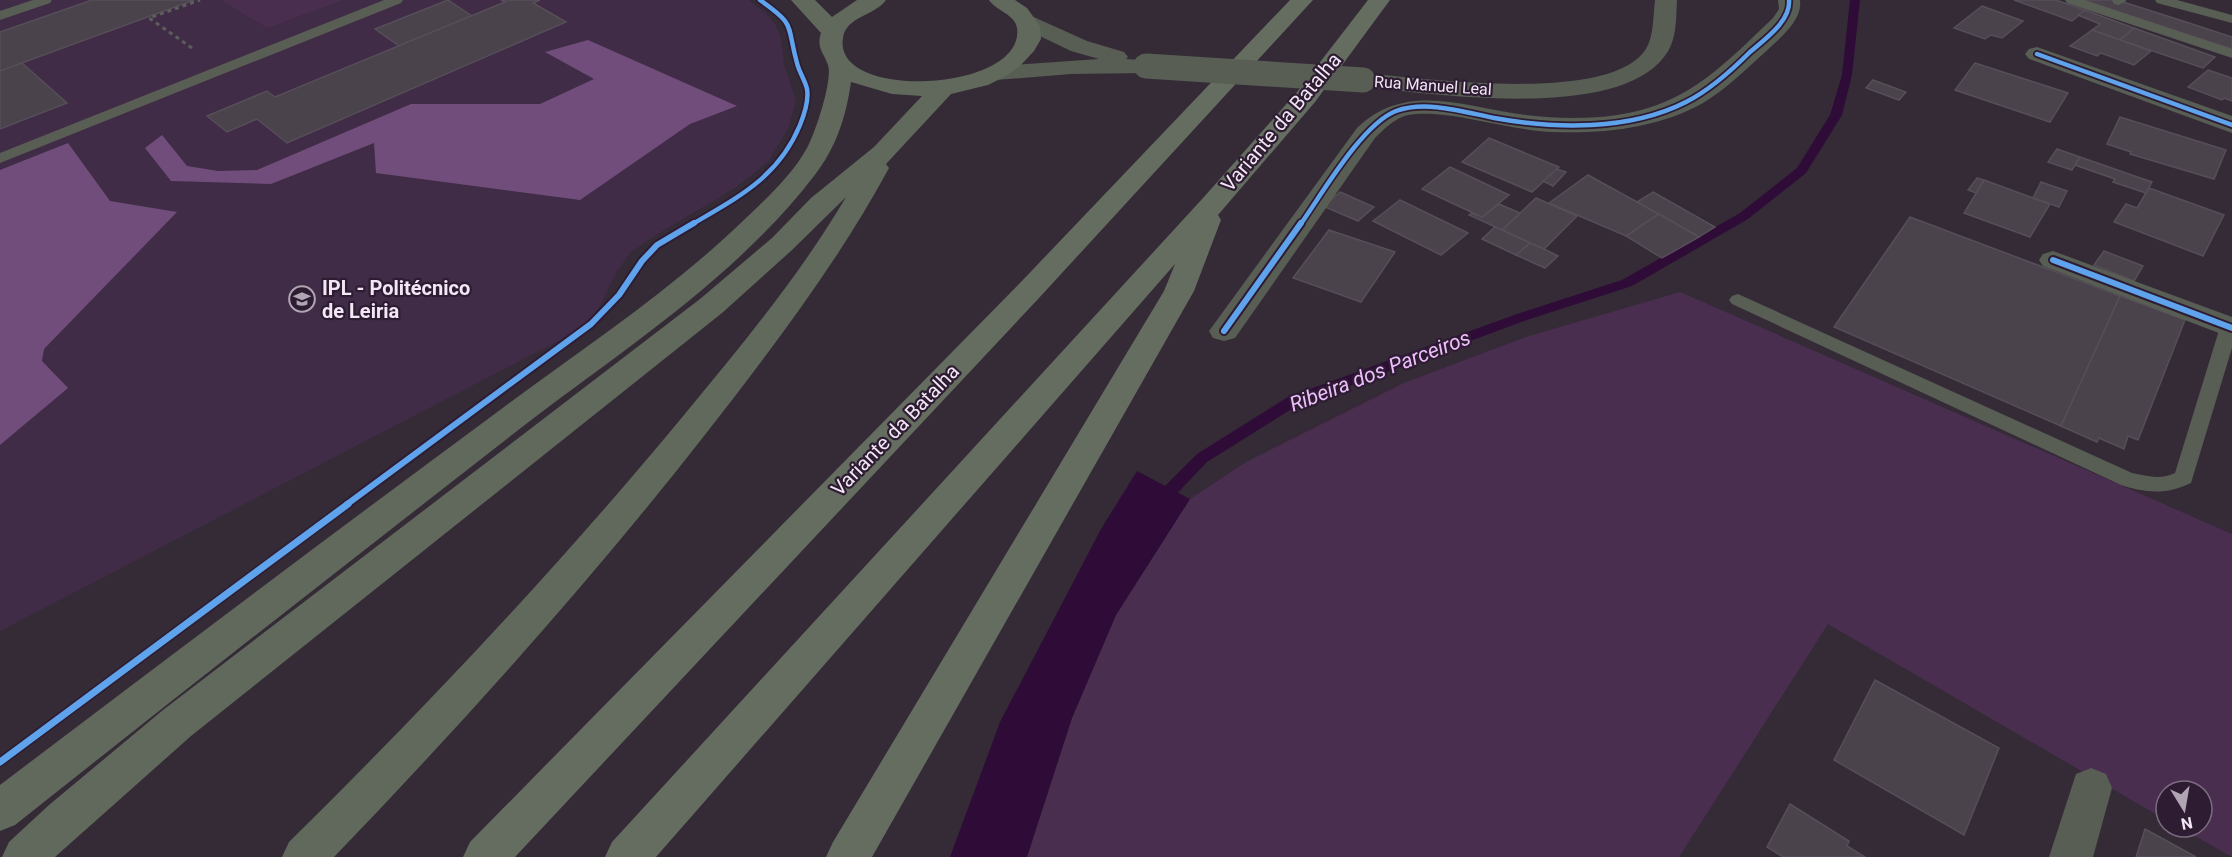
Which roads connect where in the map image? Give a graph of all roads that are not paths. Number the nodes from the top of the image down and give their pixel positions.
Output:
1 (45, 0) edge
2 (396, 0) edge
3 (802, 0) edge
4 (875, 0) edge
5 (1000, 0) edge
6 (1302, 0) edge
7 (1379, 0) edge
8 (1666, 0) edge
9 (1789, 0) edge
10 (2072, 0) edge
11 (2116, 6) edge
12 (2191, 8) junction
13 (2157, 13) edge
14 (0, 16) edge
15 (2227, 17) edge
16 (1027, 21) junction
17 (2183, 30) junction
18 (832, 33) junction
19 (2212, 40) junction
20 (2037, 54) dead end
21 (2232, 54) edge
22 (1075, 57) junction
23 (841, 66) junction
24 (996, 73) junction
25 (943, 88) junction
26 (2232, 125) edge
27 (883, 153) junction
28 (0, 158) edge
29 (1213, 204) junction
30 (2053, 260) dead end
31 (1738, 300) dead end
32 (2231, 324) edge
33 (1224, 331) dead end
34 (2091, 788) dead end
35 (0, 811) edge
36 (24, 857) edge
37 (304, 857) edge
38 (485, 857) edge
39 (627, 857) edge
40 (848, 857) edge
41 (2071, 857) edge

1 - 14 lane
2 - 28 lane
3 - 18 main road
4 - 18 main road
5 - 16 main road
6 - 38 highway, Variante da Batalha
7 - 29 highway, Variante da Batalha
8 - 22 street, Rua Manuel Leal, bridge
9 - 33 street
10 - 11 lane
11 - 13 lane
12 - 13 lane
12 - 15 lane
12 - 17 lane
13 - 17 lane
15 - 19 lane
16 - 22 street, Rua Manuel Leal
16 - 24 main road
17 - 19 lane
18 - 23 main road
19 - 21 lane
20 - 26 street
22 - 24 street, Rua Manuel Leal
23 - 25 main road
23 - 35 main road
24 - 25 main road
25 - 27 main road
27 - 36 main road
27 - 37 main road
29 - 39 highway, Variante da Batalha
29 - 40 highway
30 - 32 street
31 - 32 lane
34 - 41 street

